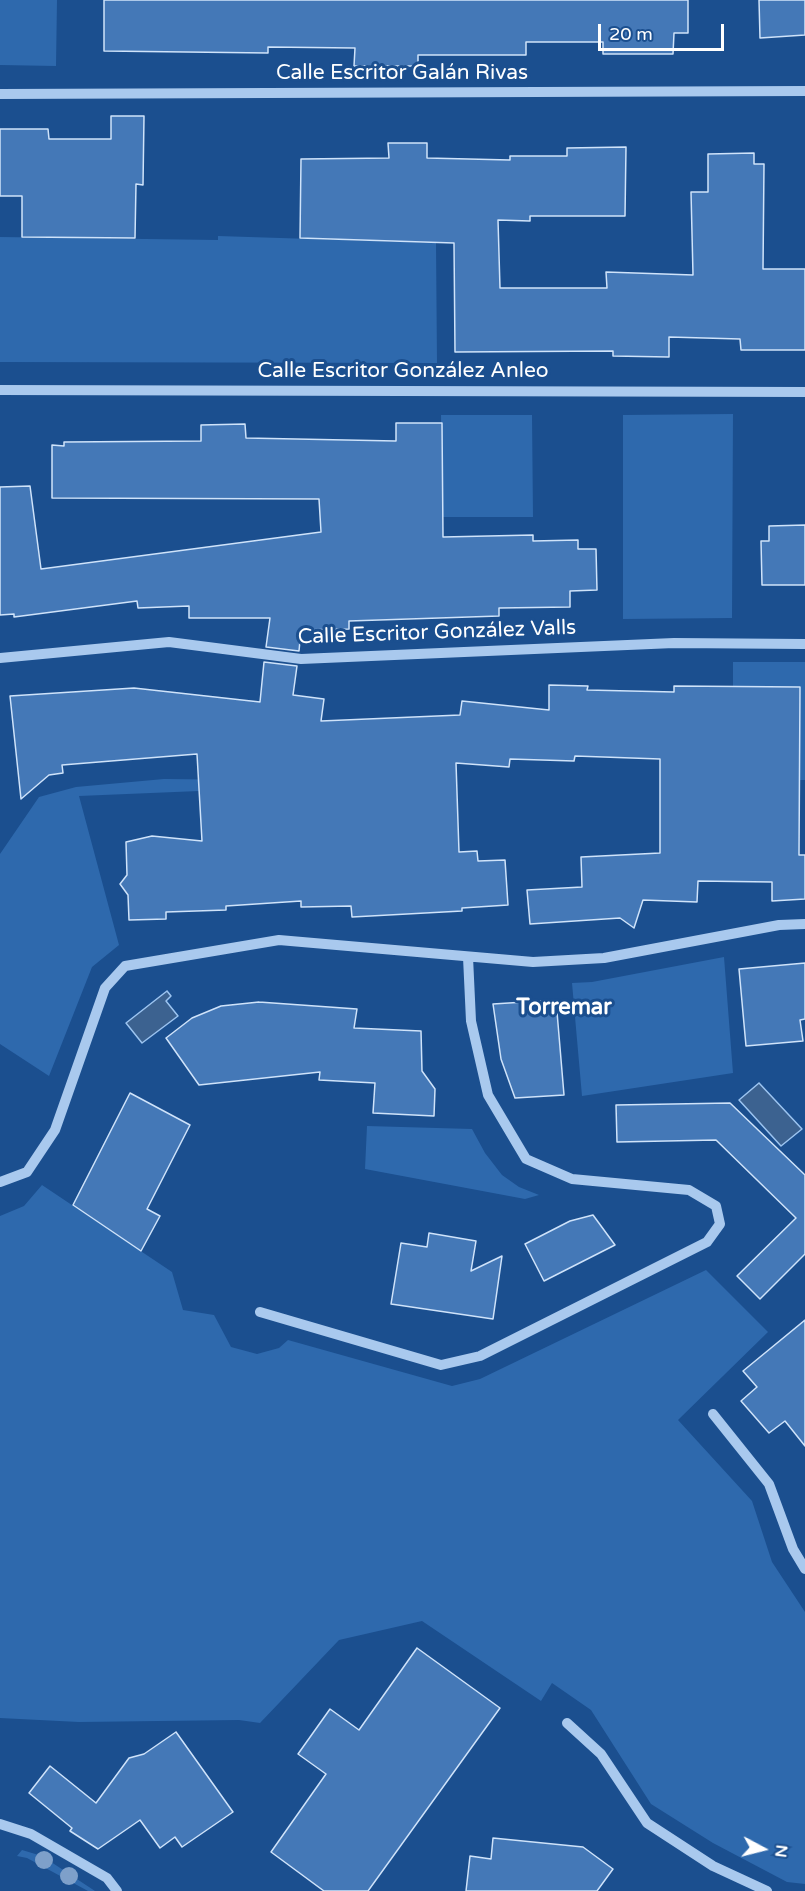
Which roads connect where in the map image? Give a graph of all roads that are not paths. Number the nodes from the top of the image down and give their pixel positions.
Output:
1 (805, 91) edge
2 (0, 94) edge
3 (0, 390) edge
4 (805, 392) edge
5 (805, 644) edge
6 (0, 658) edge
7 (805, 924) edge
8 (468, 957) junction
9 (0, 1182) edge
10 (260, 1312) dead end
11 (712, 1414) dead end
12 (805, 1569) edge
13 (567, 1723) dead end
14 (0, 1824) edge
15 (117, 1891) edge
16 (767, 1891) edge

1 - 2 street, Calle Escritor Galán Rivas
3 - 4 street, Calle Escritor González Anleo
5 - 6 street, Calle Escritor González Valls
7 - 8 street
8 - 9 street
8 - 10 street
11 - 12 street
13 - 16 street
14 - 15 street

